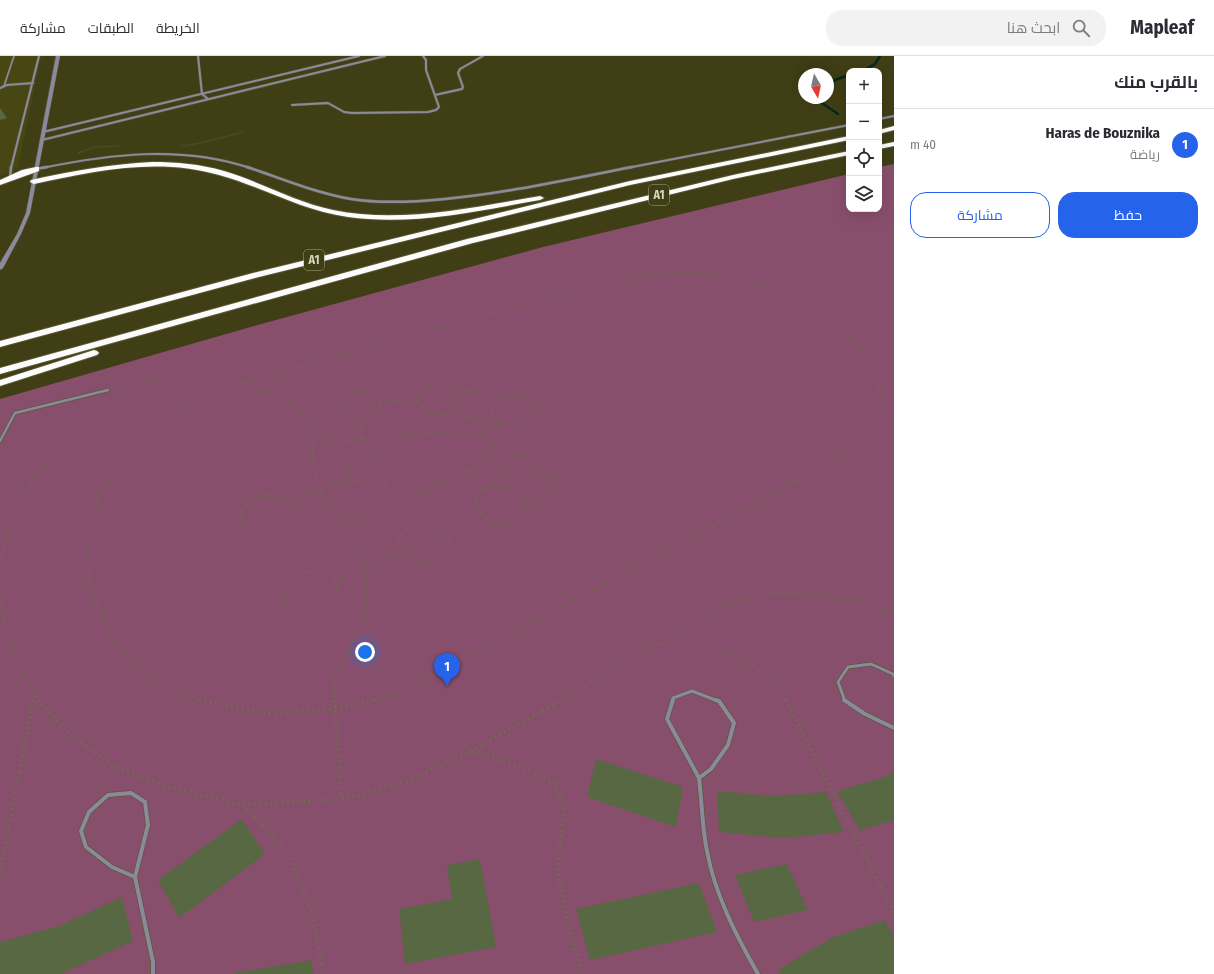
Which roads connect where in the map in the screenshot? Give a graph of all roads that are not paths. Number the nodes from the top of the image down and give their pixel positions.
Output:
1 (14, 56) edge
2 (39, 56) edge
3 (58, 56) edge
4 (198, 56) edge
5 (359, 56) edge
6 (385, 56) edge
7 (423, 56) edge
8 (483, 56) edge
9 (305, 69) junction
10 (313, 74) junction
11 (33, 83) junction
12 (4, 86) junction
13 (0, 88) edge
14 (202, 94) junction
15 (435, 95) junction
16 (208, 99) junction
17 (292, 105) dead end
18 (894, 116) edge
19 (882, 118) edge
20 (846, 126) edge
21 (894, 128) edge
22 (882, 131) edge
23 (43, 132) junction
24 (846, 139) edge
25 (42, 140) junction
26 (894, 144) edge
27 (882, 146) edge
28 (846, 154) edge
29 (36, 169) junction
30 (10, 178) junction
31 (34, 182) junction
32 (0, 183) edge
33 (630, 183) junction
34 (0, 268) edge
35 (290, 290) junction
36 (0, 344) edge
37 (0, 371) edge
38 (0, 383) edge
39 (108, 390) road end
40 (0, 441) edge
41 (894, 676) edge
42 (894, 728) edge
43 (699, 778) junction
44 (135, 877) junction
45 (153, 974) edge
46 (758, 974) edge

1 - 12 lane
2 - 11 street
3 - 23 street
4 - 14 street
5 - 9 street
6 - 10 street
7 - 15 street
8 - 15 street
9 - 10 street
9 - 14 street
10 - 16 street
11 - 12 street
11 - 30 street
12 - 13 street
14 - 16 street
14 - 23 street
15 - 17 street
16 - 25 street
18 - 19 street
20 - 29 street
21 - 22 highway
23 - 25 street
24 - 33 highway, A1
25 - 29 street
26 - 27 highway
28 - 35 highway, A1
29 - 30 highway
29 - 31 street
30 - 32 highway
31 - 33 highway
31 - 34 street
33 - 36 highway, A1
35 - 37 highway, A1
35 - 38 highway
39 - 40 lane
41 - 42 lane
43 - 43 lane
43 - 46 lane
44 - 44 lane
44 - 45 lane

